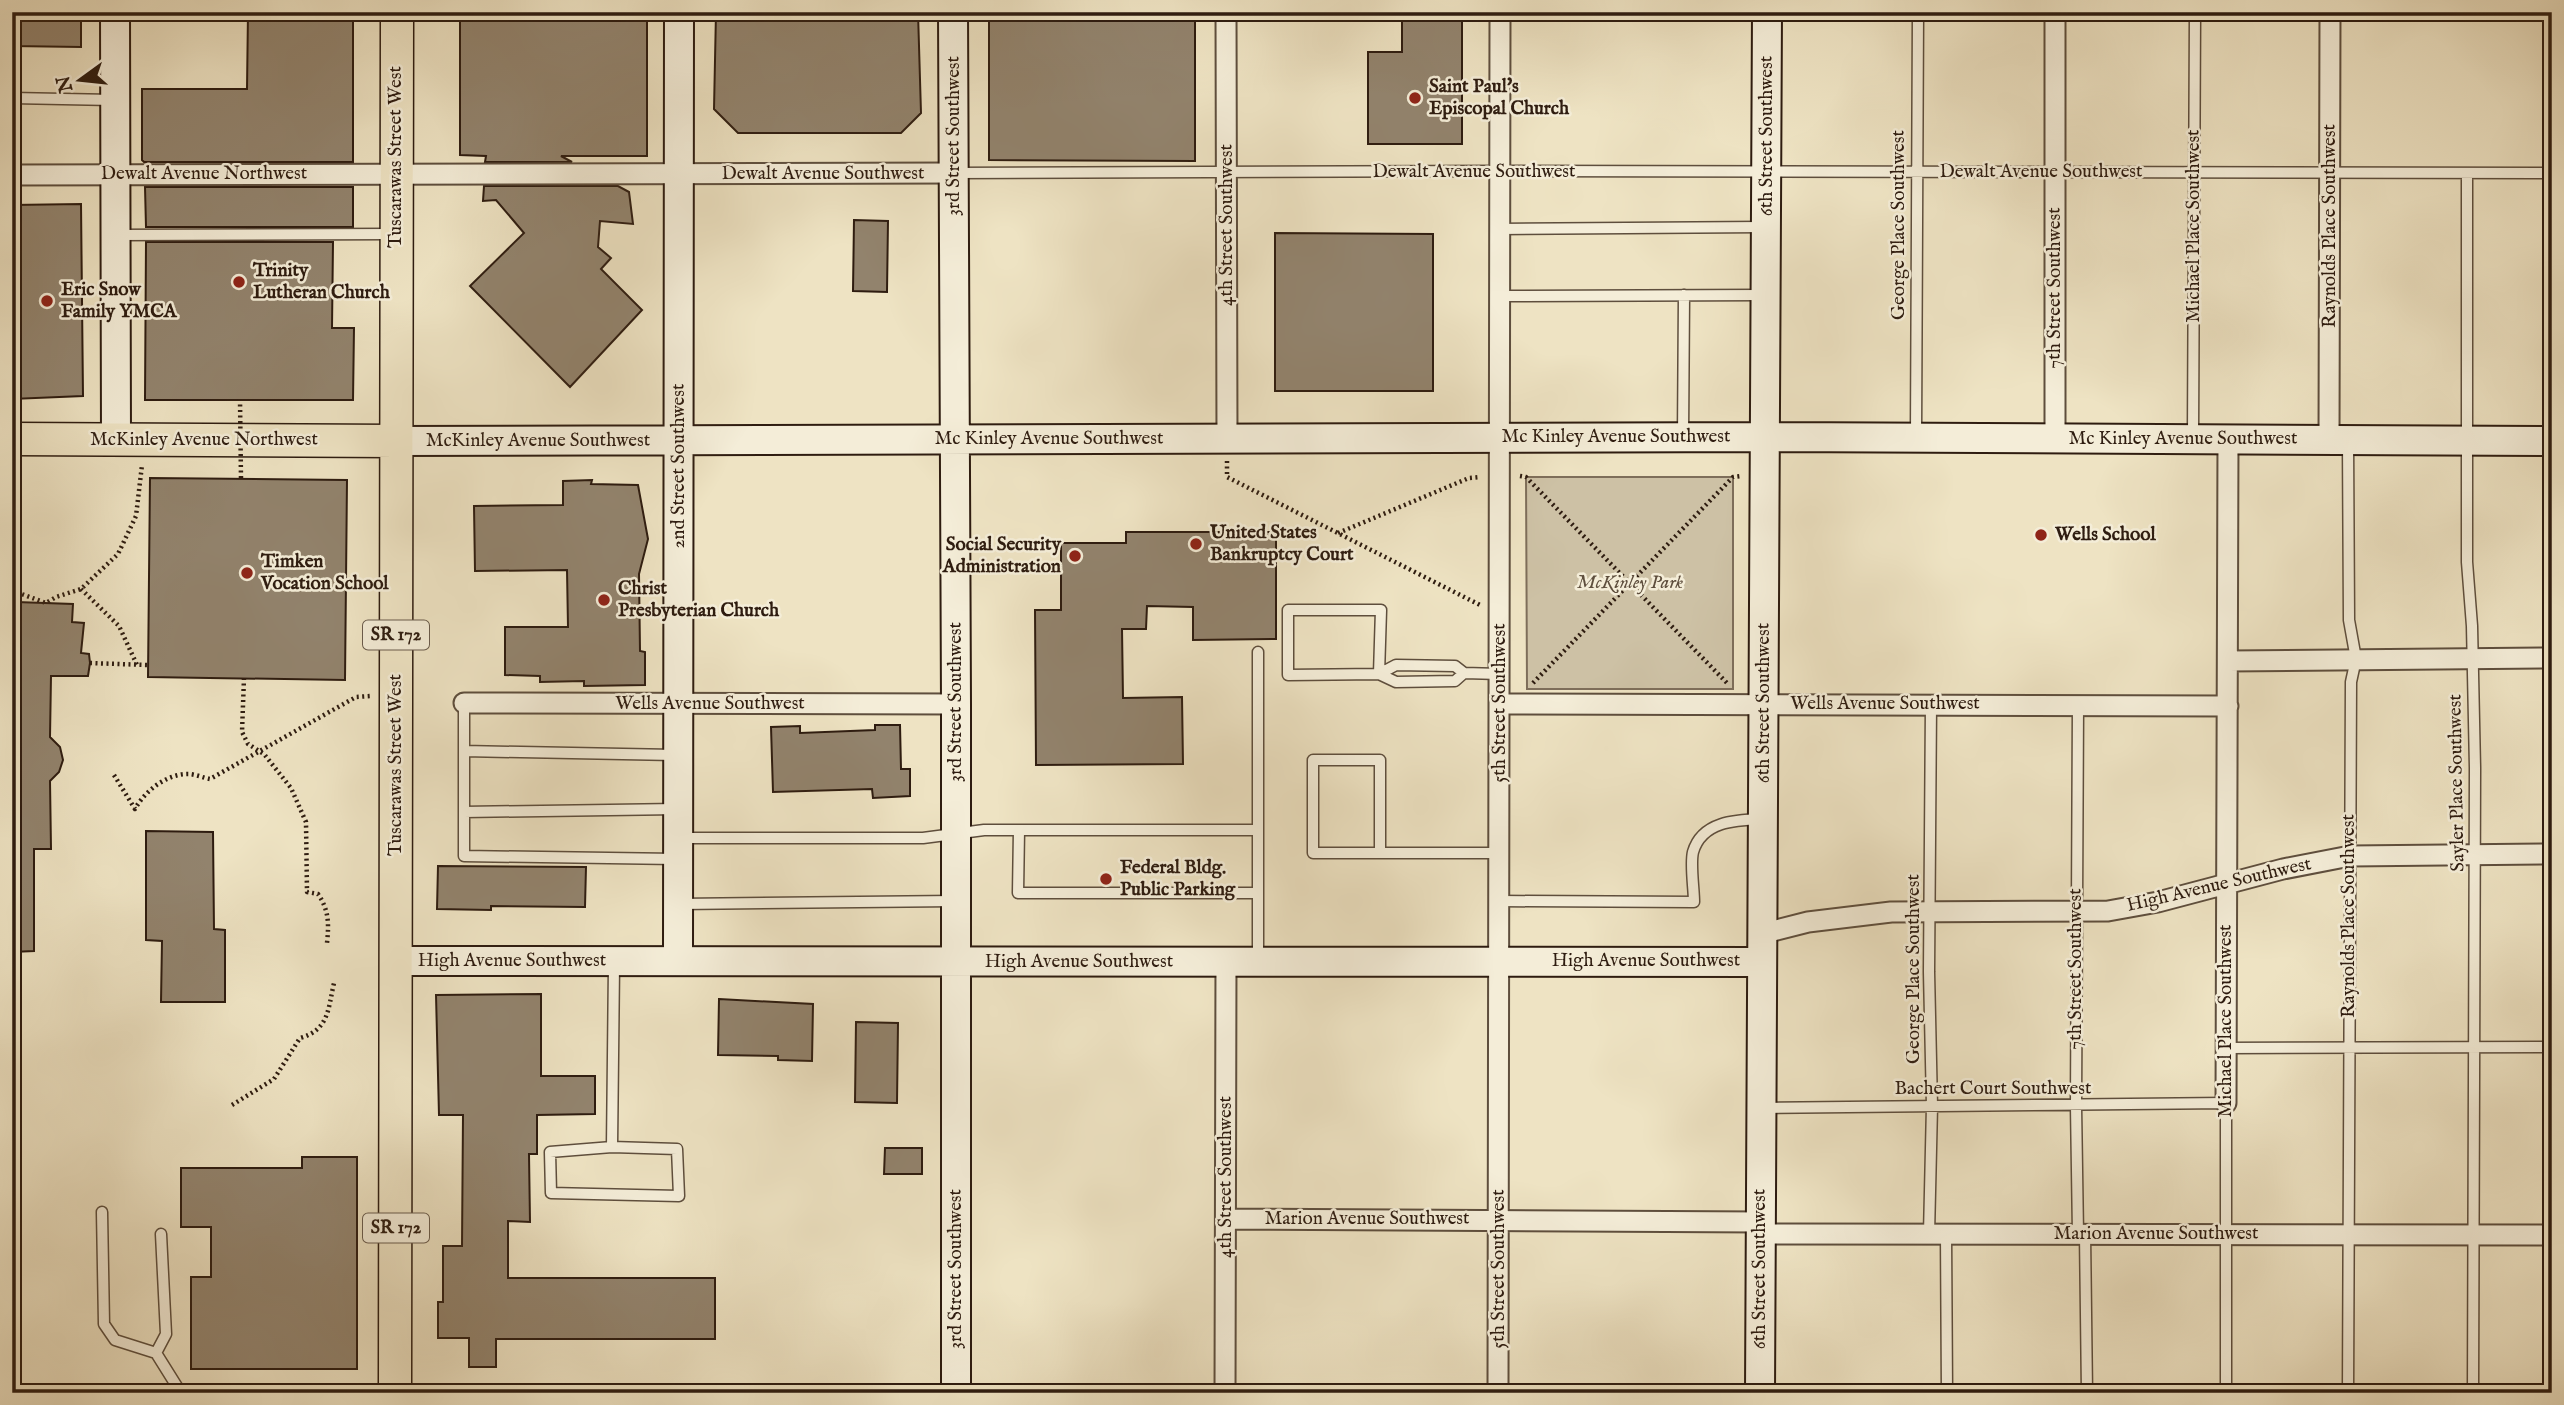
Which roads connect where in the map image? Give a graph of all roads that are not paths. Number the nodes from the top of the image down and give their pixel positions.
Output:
1 (115, 12) edge
2 (397, 12) edge
3 (679, 12) edge
4 (953, 12) edge
5 (1226, 12) edge
6 (1500, 12) edge
7 (1767, 12) edge
8 (1918, 12) edge
9 (2055, 12) edge
10 (2194, 12) edge
11 (2330, 12) edge
12 (12, 98) edge
13 (115, 100) junction
14 (1499, 171) junction
15 (1767, 171) junction
16 (1918, 172) junction
17 (2055, 172) junction
18 (2195, 172) junction
19 (2329, 172) junction
20 (114, 173) junction
21 (954, 173) junction
22 (2467, 173) junction
23 (2552, 173) edge
24 (397, 174) junction
25 (679, 174) junction
26 (1226, 174) junction
27 (12, 175) edge
28 (1767, 227) junction
29 (1499, 229) junction
30 (396, 234) junction
31 (115, 235) junction
32 (1684, 295) junction
33 (1766, 295) junction
34 (1499, 296) junction
35 (1683, 437) junction
36 (1766, 437) junction
37 (1227, 438) junction
38 (1500, 438) junction
39 (1916, 438) junction
40 (12, 439) edge
41 (130, 439) junction
42 (955, 439) junction
43 (2055, 439) junction
44 (2193, 439) junction
45 (2228, 439) junction
46 (680, 440) junction
47 (2339, 440) junction
48 (396, 441) junction
49 (2467, 441) junction
50 (2552, 441) edge
51 (1258, 652) dead end
52 (2473, 658) junction
53 (2552, 658) edge
54 (2356, 659) junction
55 (2228, 661) junction
56 (1464, 673) junction
57 (1379, 674) junction
58 (1500, 674) junction
59 (1764, 698) junction
60 (464, 703) joint
61 (679, 704) junction
62 (956, 704) junction
63 (1500, 704) junction
64 (1931, 704) junction
65 (2078, 705) junction
66 (2228, 706) junction
67 (464, 751) junction
68 (678, 755) junction
69 (679, 809) junction
70 (464, 812) junction
71 (1763, 819) junction
72 (1019, 830) junction
73 (1258, 830) junction
74 (956, 834) junction
75 (678, 849) junction
76 (1380, 853) junction
77 (1501, 853) junction
78 (2552, 854) edge
79 (2475, 855) junction
80 (2350, 856) junction
81 (2227, 884) junction
82 (1257, 893) junction
83 (956, 901) junction
84 (1500, 901) junction
85 (678, 904) junction
86 (2077, 911) junction
87 (1930, 912) junction
88 (1761, 948) junction
89 (396, 961) junction
90 (614, 961) junction
91 (678, 961) junction
92 (1226, 961) junction
93 (1258, 961) junction
94 (1500, 961) junction
95 (956, 962) junction
96 (2348, 1047) junction
97 (2552, 1047) edge
98 (2226, 1048) junction
99 (2474, 1048) junction
100 (2226, 1103) junction
101 (1932, 1106) junction
102 (2076, 1106) junction
103 (1761, 1108) junction
104 (612, 1147) junction
105 (102, 1212) dead end
106 (1226, 1219) junction
107 (1499, 1219) junction
108 (1761, 1228) junction
109 (161, 1234) dead end
110 (1937, 1234) junction
111 (2082, 1234) junction
112 (2227, 1235) junction
113 (2348, 1235) junction
114 (2474, 1235) junction
115 (2552, 1235) edge
116 (156, 1353) junction
117 (181, 1393) edge
118 (396, 1393) edge
119 (956, 1393) edge
120 (1225, 1393) edge
121 (1498, 1393) edge
122 (1760, 1393) edge
123 (1947, 1393) edge
124 (2087, 1393) edge
125 (2226, 1393) edge
126 (2348, 1393) edge
127 (2473, 1393) edge

1 - 13 street
2 - 24 main road, Tuscarawas Street West / SR 172
3 - 25 street, 2nd Street Southwest
4 - 21 street, 3rd Street Southwest
5 - 26 street, 4th Street Southwest
6 - 14 street, 5th Street Southwest
7 - 15 street, 6th Street Southwest
8 - 16 lane, George Place Southwest
9 - 17 street, 7th Street Southwest
10 - 18 lane, Michael Place Southwest
11 - 19 street, Raynolds Place Southwest
12 - 13 lane
13 - 20 street
14 - 15 lane, Dewalt Avenue Southwest
14 - 26 lane, Dewalt Avenue Southwest
14 - 29 street, 5th Street Southwest
15 - 16 lane, Dewalt Avenue Southwest
15 - 28 street, 6th Street Southwest
16 - 17 lane, Dewalt Avenue Southwest
16 - 39 lane, George Place Southwest
17 - 18 lane, Dewalt Avenue Southwest
17 - 43 street, 7th Street Southwest
18 - 19 lane, Dewalt Avenue Southwest
18 - 44 lane, Michael Place Southwest
19 - 22 lane, Dewalt Avenue Southwest
19 - 47 street, Raynolds Place Southwest
20 - 24 street, Dewalt Avenue Northwest
20 - 27 street, Dewalt Avenue Northwest
20 - 31 street
21 - 25 street, Dewalt Avenue Southwest
21 - 26 lane, Dewalt Avenue Southwest
21 - 42 street, 3rd Street Southwest
22 - 23 lane, Dewalt Avenue Southwest
22 - 49 lane, Sayler Place Southwest
24 - 25 street, Dewalt Avenue Southwest
24 - 30 main road, Tuscarawas Street West / SR 172
25 - 46 street, 2nd Street Southwest
26 - 37 street, 4th Street Southwest
28 - 29 lane
28 - 33 street, 6th Street Southwest
29 - 34 street, 5th Street Southwest
30 - 31 lane
30 - 48 main road, Tuscarawas Street West / SR 172
31 - 41 street
32 - 33 lane
32 - 34 lane
32 - 35 lane
33 - 36 street, 6th Street Southwest
34 - 38 street, 5th Street Southwest
35 - 36 street, Mc Kinley Avenue Southwest
35 - 38 street, Mc Kinley Avenue Southwest
36 - 39 street, Mc Kinley Avenue Southwest
36 - 59 street, 6th Street Southwest
37 - 38 street, Mc Kinley Avenue Southwest
37 - 42 street, Mc Kinley Avenue Southwest
38 - 58 street, 5th Street Southwest
39 - 43 street, Mc Kinley Avenue Southwest
40 - 41 main road, McKinley Avenue Northwest
41 - 48 main road, McKinley Avenue Northwest
42 - 46 street, Mc Kinley Avenue Southwest
42 - 62 street, 3rd Street Southwest
43 - 44 street, Mc Kinley Avenue Southwest
44 - 45 street, Mc Kinley Avenue Southwest
45 - 47 street, Mc Kinley Avenue Southwest
45 - 55 street, Michael Place Southwest
46 - 48 street, McKinley Avenue Southwest
46 - 61 street, 2nd Street Southwest
47 - 49 street, Mc Kinley Avenue Southwest
47 - 54 lane, Raynolds Place Southwest
48 - 89 main road, Tuscarawas Street West / SR 172
49 - 50 street, Mc Kinley Avenue Southwest
49 - 52 lane, Sayler Place Southwest
51 - 73 lane
52 - 53 street
52 - 54 street
52 - 79 lane, Sayler Place Southwest
54 - 55 street
54 - 80 lane, Raynolds Place Southwest
55 - 66 street, Michael Place Southwest
56 - 57 lane
56 - 57 lane
56 - 58 lane
57 - 57 lane
58 - 63 street, 5th Street Southwest
59 - 63 street, Wells Avenue Southwest
59 - 64 street, Wells Avenue Southwest
59 - 71 street, 6th Street Southwest
60 - 61 street, Wells Avenue Southwest
60 - 67 lane
61 - 62 street, Wells Avenue Southwest
61 - 68 street, 2nd Street Southwest
62 - 74 street, 3rd Street Southwest
63 - 77 street, 5th Street Southwest
64 - 65 street, Wells Avenue Southwest
64 - 87 lane, George Place Southwest
65 - 66 street, Wells Avenue Southwest
65 - 86 lane, 7th Street Southwest
66 - 81 street, Michael Place Southwest
67 - 68 lane
67 - 70 lane
68 - 69 street, 2nd Street Southwest
69 - 70 lane
69 - 75 street, 2nd Street Southwest
70 - 75 lane
71 - 84 lane
71 - 88 street, 6th Street Southwest
72 - 73 lane
72 - 74 lane
72 - 82 lane
73 - 82 lane
74 - 75 lane
74 - 83 street, 3rd Street Southwest
75 - 85 street, 2nd Street Southwest
76 - 76 lane
76 - 77 lane
77 - 84 street, 5th Street Southwest
78 - 79 street, High Avenue Southwest
79 - 80 street, High Avenue Southwest
79 - 99 lane, Sayler Place Southwest
80 - 81 street, High Avenue Southwest
80 - 96 lane, Raynolds Place Southwest
81 - 86 street, High Avenue Southwest
81 - 98 street, Michael Place Southwest
82 - 93 lane
83 - 85 lane
83 - 95 street, 3rd Street Southwest
84 - 94 street, 5th Street Southwest
85 - 91 street, 2nd Street Southwest
86 - 87 street, High Avenue Southwest
86 - 102 lane, 7th Street Southwest
87 - 88 street, High Avenue Southwest
87 - 101 lane, George Place Southwest
88 - 94 street, High Avenue Southwest
88 - 103 street, 6th Street Southwest
89 - 90 street, High Avenue Southwest
89 - 118 main road, Tuscarawas Street West / SR 172
90 - 91 street, High Avenue Southwest
90 - 104 lane
91 - 95 street, High Avenue Southwest
92 - 93 street, High Avenue Southwest
92 - 95 street, High Avenue Southwest
92 - 106 street, 4th Street Southwest
93 - 94 street, High Avenue Southwest
94 - 107 street, 5th Street Southwest
95 - 119 street, 3rd Street Southwest
96 - 98 lane
96 - 99 lane
96 - 113 lane, Raynolds Place Southwest
97 - 99 lane
98 - 100 street, Michael Place Southwest
99 - 114 lane, Sayler Place Southwest
100 - 102 lane, Bachert Court Southwest
100 - 112 lane, Michael Place Southwest
101 - 102 lane, Bachert Court Southwest
101 - 103 lane, Bachert Court Southwest
101 - 110 lane, George Place Southwest
102 - 111 lane, 7th Street Southwest
103 - 108 street, 6th Street Southwest
104 - 104 lane
105 - 116 lane
106 - 107 street, Marion Avenue Southwest
106 - 120 street, 4th Street Southwest
107 - 108 street, Marion Avenue Southwest
107 - 121 street, 5th Street Southwest
108 - 110 street, Marion Avenue Southwest
108 - 122 street, 6th Street Southwest
109 - 116 lane
110 - 111 street, Marion Avenue Southwest
110 - 123 lane, George Place Southwest
111 - 112 street, Marion Avenue Southwest
111 - 124 lane, 7th Street Southwest
112 - 113 street, Marion Avenue Southwest
112 - 125 lane, Michael Place Southwest
113 - 114 street, Marion Avenue Southwest
113 - 126 lane, Raynolds Place Southwest
114 - 115 street, Marion Avenue Southwest
114 - 127 lane, Sayler Place Southwest
116 - 117 lane

